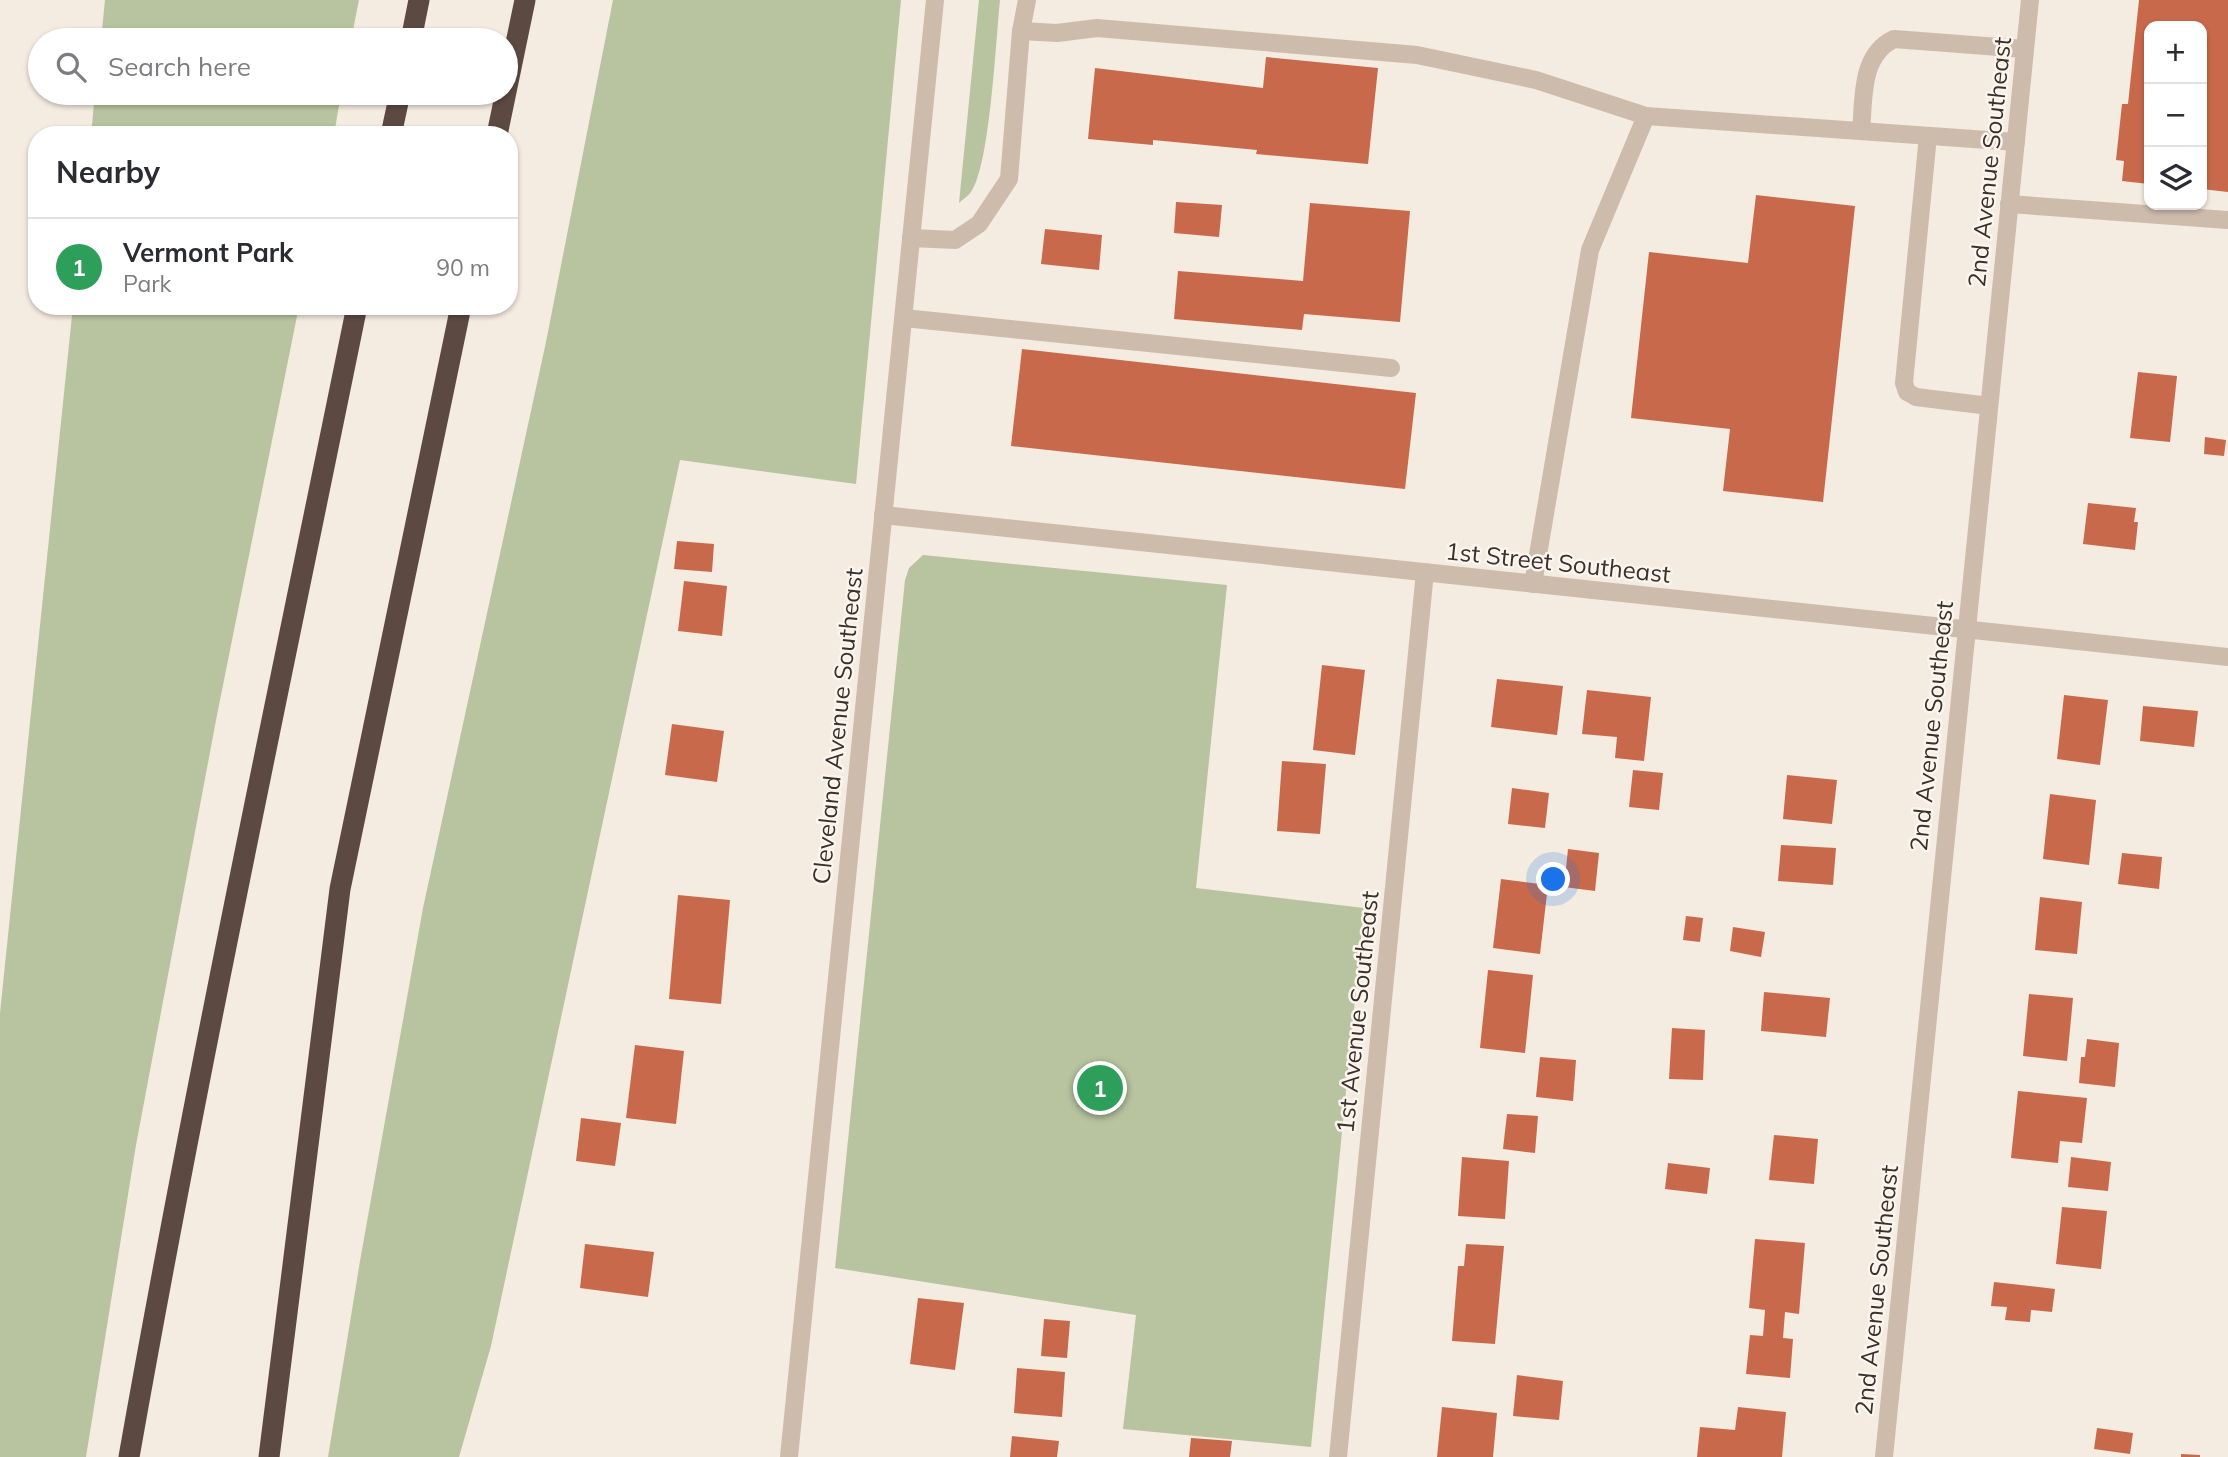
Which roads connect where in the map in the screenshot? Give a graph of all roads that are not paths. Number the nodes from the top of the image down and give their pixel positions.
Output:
1 (419, 0) edge
2 (525, 0) edge
3 (935, 0) edge
4 (1027, 0) edge
5 (2030, 0) edge
6 (413, 28) edge
7 (1021, 31) junction
8 (518, 34) edge
9 (2025, 49) junction
10 (397, 105) edge
11 (503, 105) edge
12 (1646, 116) junction
13 (393, 126) edge
14 (499, 126) edge
15 (1860, 131) junction
16 (1928, 136) junction
17 (2016, 142) junction
18 (2010, 204) junction
19 (2228, 220) edge
20 (911, 238) junction
21 (355, 315) edge
22 (459, 315) edge
23 (904, 318) junction
24 (1391, 368) dead end
25 (1989, 406) junction
26 (883, 515) junction
27 (1425, 572) junction
28 (1533, 584) junction
29 (1965, 629) junction
30 (2228, 657) edge
31 (129, 1457) edge
32 (269, 1457) edge
33 (789, 1457) edge
34 (1338, 1457) edge
35 (1884, 1457) edge

1 - 6 highway
2 - 8 highway
3 - 20 street, Cleveland Avenue Southeast
4 - 7 street
5 - 9 street, 2nd Avenue Southeast
7 - 12 street
7 - 20 street
9 - 15 street
9 - 17 street, 2nd Avenue Southeast
10 - 13 highway
11 - 14 highway
12 - 15 street
12 - 28 street
15 - 16 street
16 - 17 street
16 - 25 street
17 - 18 street, 2nd Avenue Southeast
18 - 19 street
18 - 25 street, 2nd Avenue Southeast
20 - 23 street, Cleveland Avenue Southeast
21 - 31 highway
22 - 32 highway
23 - 24 street
23 - 26 street, Cleveland Avenue Southeast
25 - 29 street, 2nd Avenue Southeast
26 - 27 street, 1st Street Southeast
26 - 33 street, Cleveland Avenue Southeast
27 - 28 street, 1st Street Southeast
27 - 34 street, 1st Avenue Southeast
28 - 29 street, 1st Street Southeast
29 - 30 street, 1st Street Southeast
29 - 35 street, 2nd Avenue Southeast

